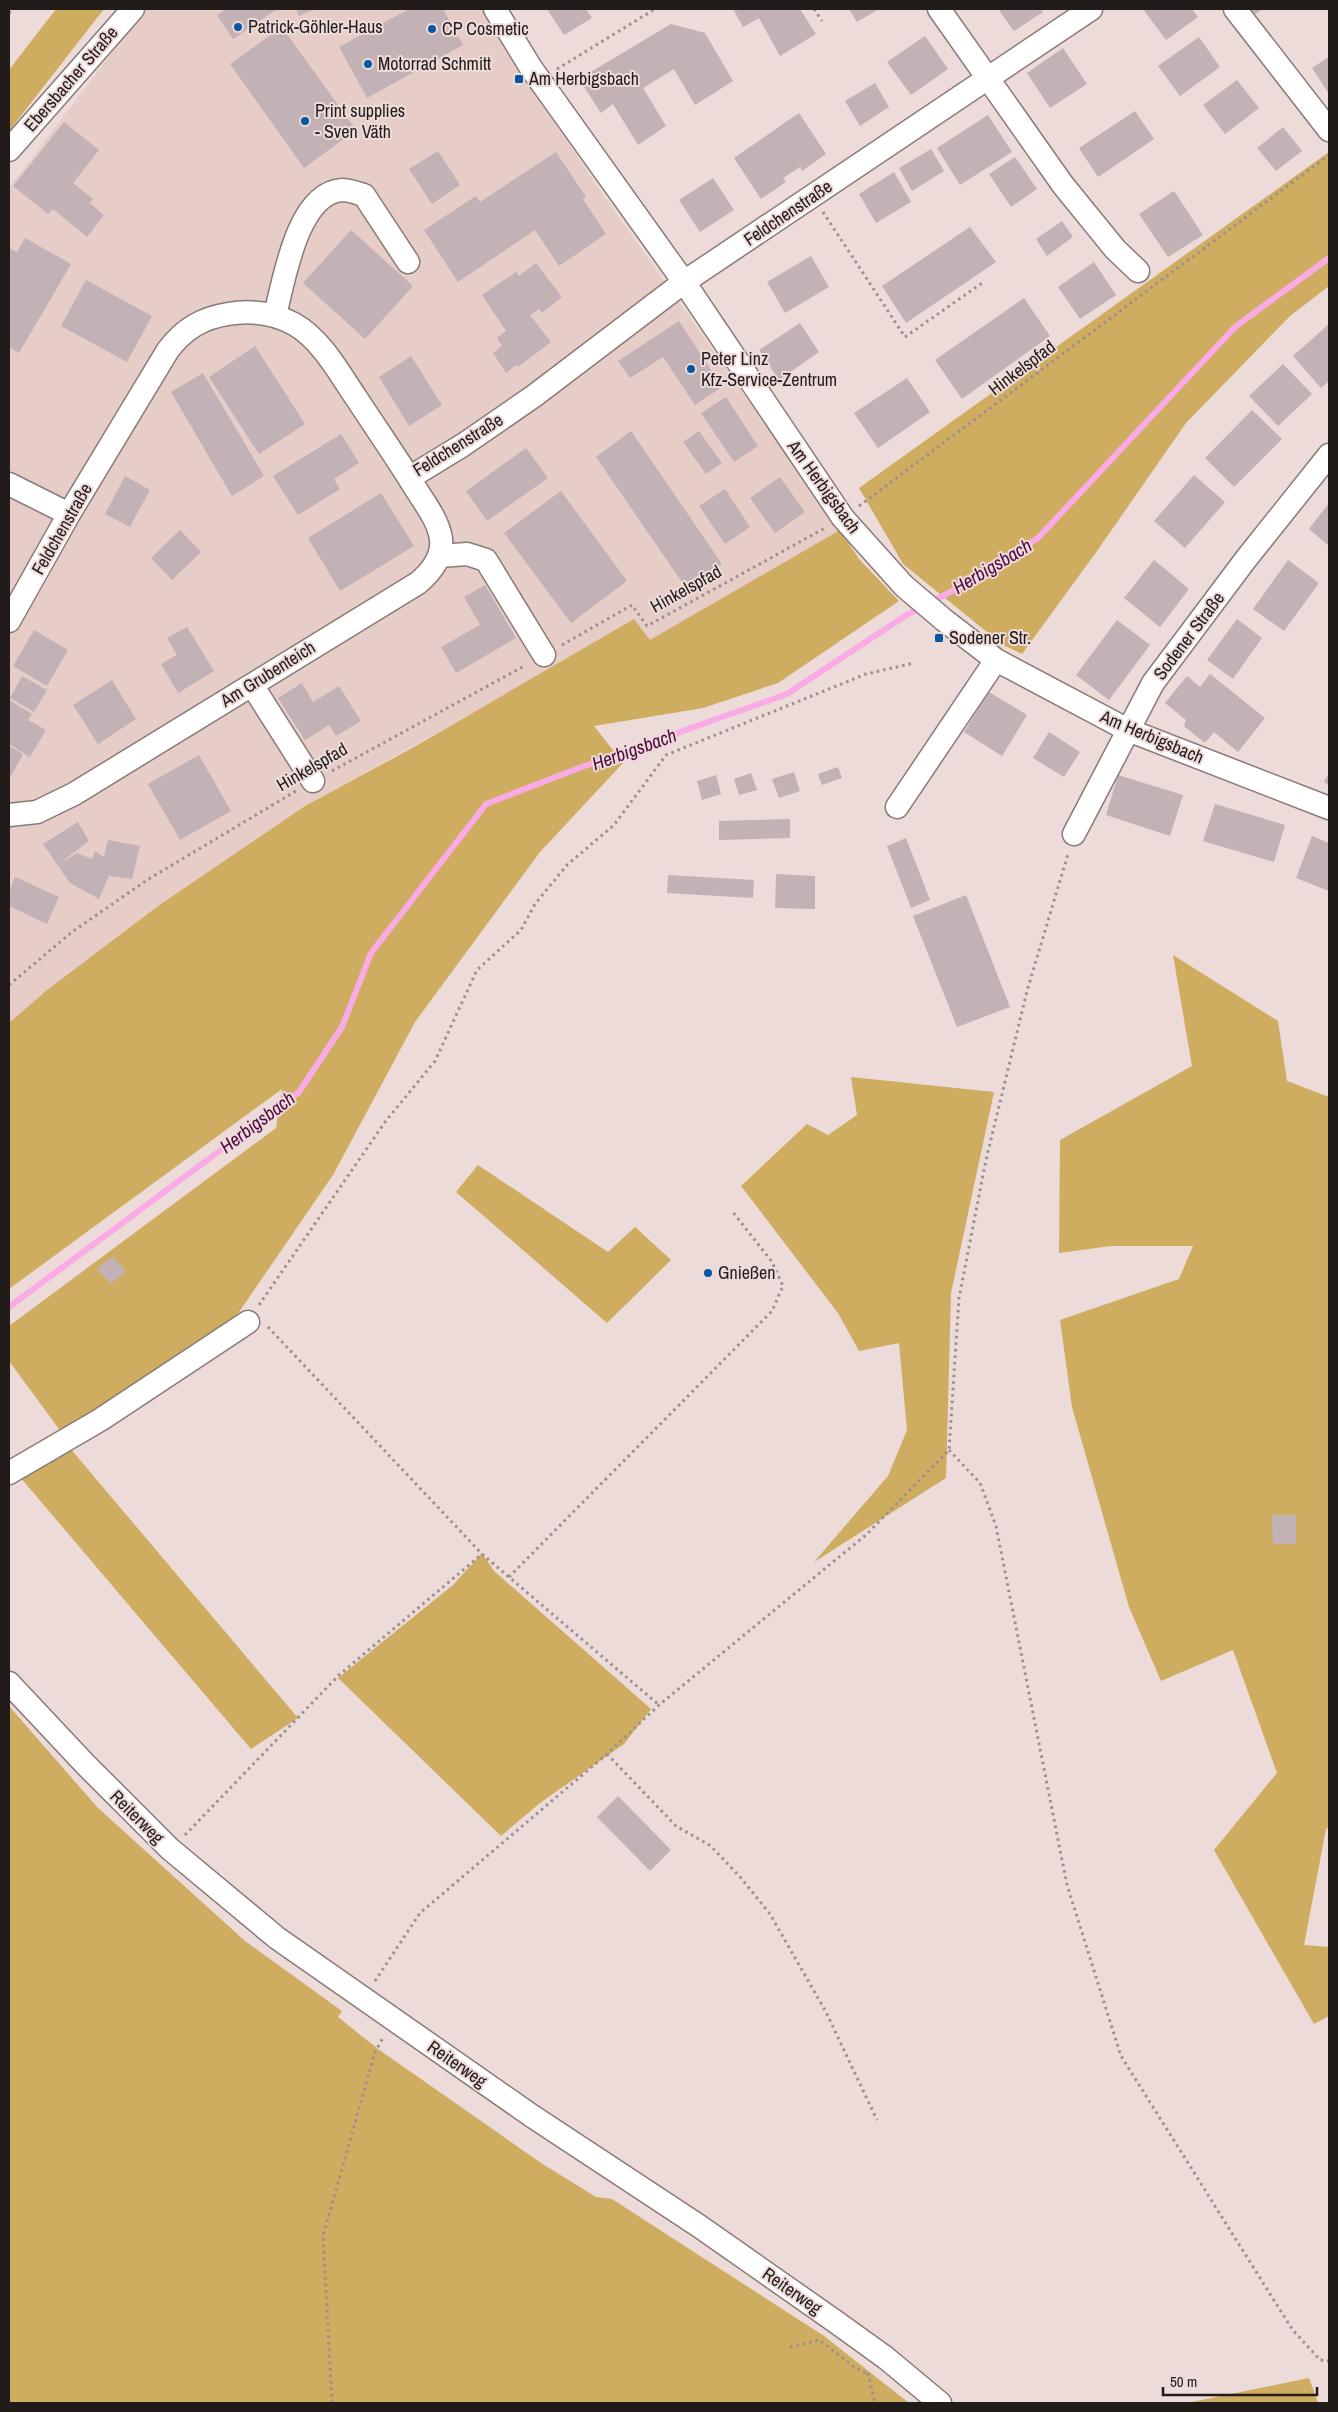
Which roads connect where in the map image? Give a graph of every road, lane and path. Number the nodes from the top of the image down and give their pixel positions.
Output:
1 (12, 9) edge
2 (132, 9) edge
3 (495, 9) edge
4 (655, 9) edge
5 (814, 9) edge
6 (940, 9) edge
7 (1235, 9) edge
8 (1078, 12) edge
9 (9, 13) edge
10 (822, 21) dead end
11 (988, 76) junction
12 (539, 80) junction
13 (1329, 130) edge
14 (9, 150) edge
15 (1329, 155) edge
16 (813, 197) junction
17 (408, 262) dead end
18 (1138, 271) dead end
19 (985, 281) dead end
20 (684, 282) junction
21 (275, 315) junction
22 (1329, 454) edge
23 (409, 478) junction
24 (9, 484) edge
25 (69, 514) junction
26 (843, 518) junction
27 (440, 556) junction
28 (9, 621) edge
29 (544, 655) junction
30 (996, 660) junction
31 (914, 664) dead end
32 (252, 686) junction
33 (1128, 730) junction
34 (313, 781) junction
35 (897, 807) dead end
36 (1329, 808) edge
37 (9, 815) edge
38 (1074, 834) joint
39 (9, 985) edge
40 (732, 1210) dead end
41 (248, 1322) junction
42 (949, 1450) junction
43 (9, 1473) edge
44 (482, 1554) junction
45 (509, 1577) junction
46 (9, 1683) edge
47 (659, 1705) junction
48 (606, 1754) junction
49 (170, 1849) junction
50 (363, 1999) junction
51 (392, 2019) junction
52 (877, 2120) dead end
53 (790, 2347) dead end
54 (886, 2358) junction
55 (1329, 2361) edge
56 (867, 2374) junction
57 (332, 2403) edge
58 (875, 2403) edge
59 (940, 2403) edge

1 - 9 path
2 - 14 street, Ebersbacher Straße
3 - 12 street, Am Herbigsbach
4 - 12 path
5 - 10 path
6 - 11 street
7 - 13 street
8 - 11 street, Feldchenstraße
11 - 16 street, Feldchenstraße
11 - 18 street
12 - 20 street, Am Herbigsbach
15 - 26 path, Hinkelspfad
16 - 19 path
16 - 20 street, Feldchenstraße
17 - 21 street
20 - 23 street, Feldchenstraße
20 - 26 street, Am Herbigsbach
21 - 23 street, Feldchenstraße
21 - 25 street, Feldchenstraße
22 - 33 street, Sodener Straße
23 - 27 street
24 - 25 street
25 - 28 street, Feldchenstraße
26 - 29 path, Hinkelspfad
26 - 30 street, Am Herbigsbach
27 - 29 street
27 - 32 street, Am Grubenteich
29 - 34 path, Hinkelspfad
30 - 33 street, Am Herbigsbach
30 - 35 street
31 - 41 path
32 - 34 street
32 - 37 street, Am Grubenteich
33 - 36 street, Am Herbigsbach
33 - 38 street, Sodener Straße
34 - 39 path, Hinkelspfad
38 - 42 path
40 - 45 path
41 - 43 street
41 - 44 path
42 - 47 path
42 - 55 path
44 - 45 path
44 - 49 path
45 - 47 path
46 - 49 street, Reiterweg
47 - 48 path
48 - 50 path
48 - 52 path
49 - 50 street, Reiterweg
50 - 51 street, Reiterweg
51 - 54 street, Reiterweg
51 - 57 path
53 - 56 path
54 - 56 path
54 - 59 street, Reiterweg
56 - 58 path

